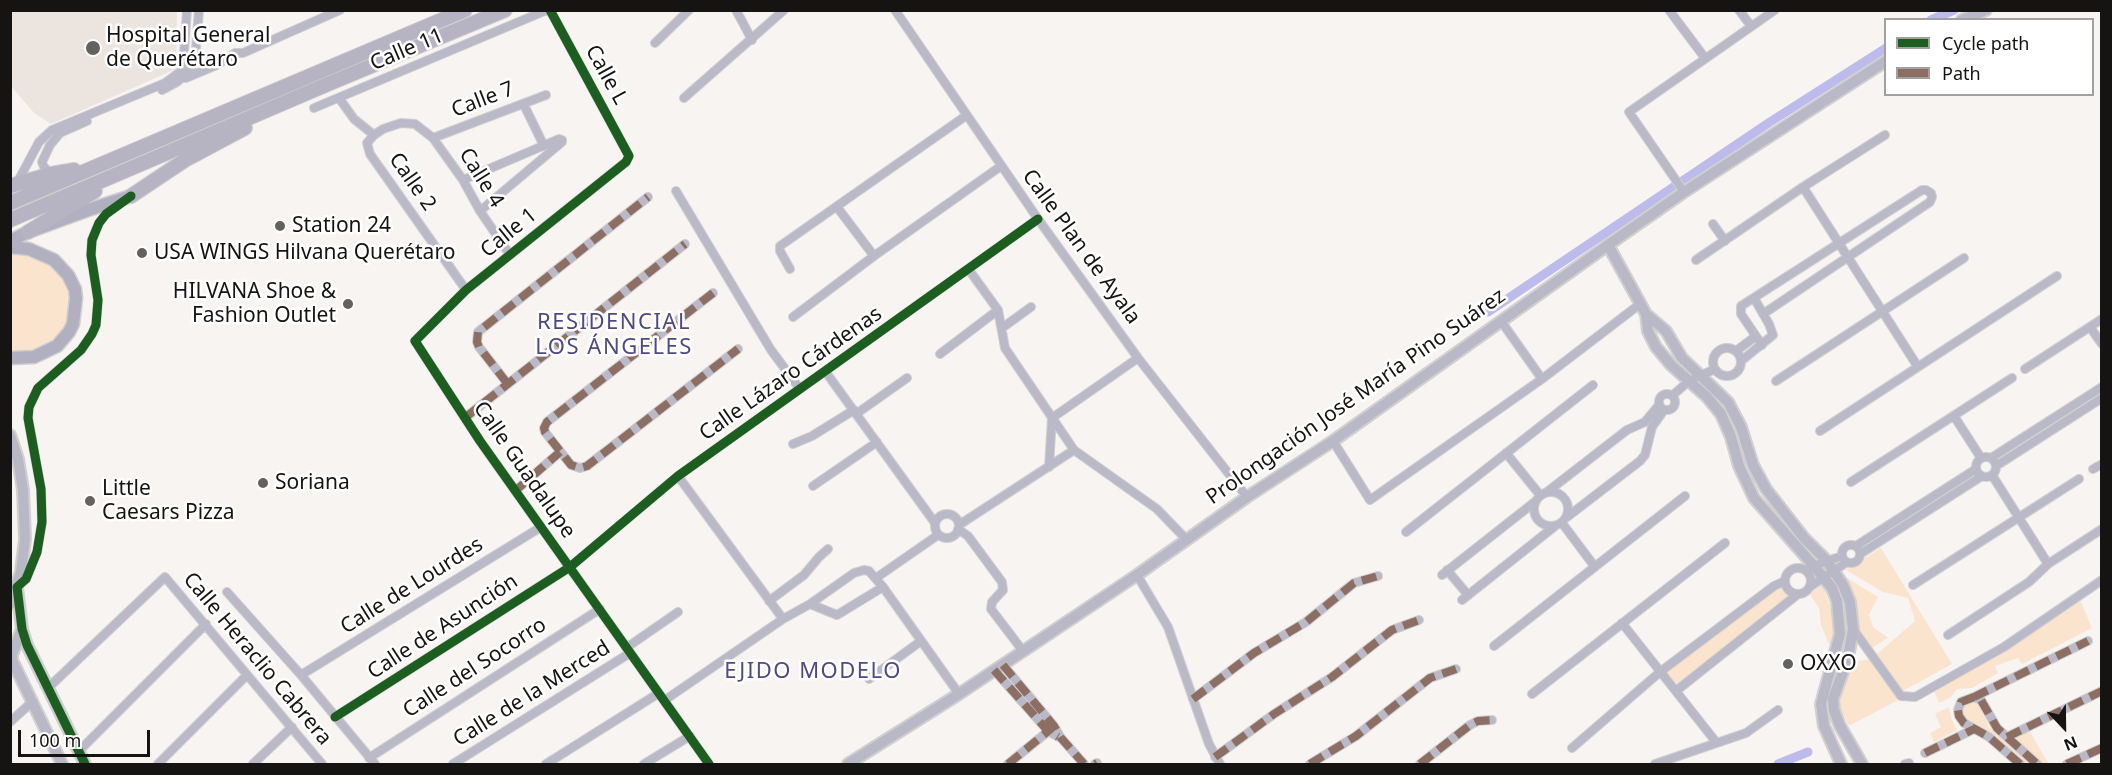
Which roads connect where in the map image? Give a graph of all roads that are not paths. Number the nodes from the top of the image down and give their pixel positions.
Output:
1 (187, 10) edge
2 (199, 10) edge
3 (340, 10) edge
4 (465, 10) edge
5 (505, 10) edge
6 (549, 10) edge
7 (689, 10) edge
8 (736, 10) edge
9 (784, 10) edge
10 (895, 10) edge
11 (1669, 10) edge
12 (1739, 10) edge
13 (1775, 10) edge
14 (1986, 10) edge
15 (1967, 18) edge
16 (1751, 26) junction
17 (752, 40) junction
18 (655, 43) dead end
19 (1705, 58) junction
20 (1884, 62) edge
21 (177, 82) junction
22 (165, 83) junction
23 (328, 84) junction
24 (546, 95) dead end
25 (339, 98) junction
26 (684, 98) dead end
27 (524, 105) junction
28 (314, 108) dead end
29 (967, 115) junction
30 (374, 135) junction
31 (1885, 135) dead end
32 (434, 138) junction
33 (544, 146) junction
34 (629, 156) joint
35 (96, 166) junction
36 (1001, 166) junction
37 (134, 167) junction
38 (51, 174) junction
39 (463, 180) junction
40 (14, 185) edge
41 (1803, 187) junction
42 (676, 190) dead end
43 (1684, 192) junction
44 (131, 196) junction
45 (648, 196) dead end
46 (10, 203) edge
47 (837, 207) junction
48 (480, 211) junction
49 (1038, 219) junction
50 (10, 220) edge
51 (1713, 224) dead end
52 (28, 232) junction
53 (10, 241) edge
54 (1725, 241) junction
55 (685, 244) dead end
56 (1839, 244) junction
57 (1608, 245) junction
58 (10, 247) edge
59 (510, 255) junction
60 (874, 256) junction
61 (1848, 257) junction
62 (1964, 258) dead end
63 (1696, 260) dead end
64 (790, 269) dead end
65 (969, 270) junction
66 (2057, 276) dead end
67 (466, 290) junction
68 (713, 293) dead end
69 (1754, 298) junction
70 (1031, 307) dead end
71 (1643, 309) junction
72 (998, 310) junction
73 (1883, 312) junction
74 (1763, 314) junction
75 (793, 317) dead end
76 (2102, 319) edge
77 (1501, 321) junction
78 (2090, 327) junction
79 (1002, 328) junction
80 (1756, 336) junction
81 (415, 341) joint
82 (2102, 344) edge
83 (1762, 345) junction
84 (738, 349) dead end
85 (1736, 351) junction
86 (940, 354) dead end
87 (10, 358) edge
88 (1138, 358) junction
89 (1741, 362) junction
90 (1918, 367) junction
91 (1714, 369) junction
92 (2025, 369) dead end
93 (825, 371) junction
94 (1699, 375) junction
95 (907, 378) dead end
96 (2012, 378) dead end
97 (1542, 379) junction
98 (1689, 381) junction
99 (1776, 381) dead end
100 (507, 383) junction
101 (1593, 385) dead end
102 (2102, 387) edge
103 (800, 389) junction
104 (1673, 395) junction
105 (2102, 398) edge
106 (1662, 408) junction
107 (855, 412) junction
108 (1954, 416) junction
109 (465, 417) junction
110 (1052, 418) junction
111 (1648, 425) junction
112 (1820, 431) dead end
113 (10, 435) edge
114 (1333, 441) junction
115 (877, 442) junction
116 (793, 444) dead end
117 (1074, 450) junction
118 (560, 452) junction
119 (1506, 453) junction
120 (1981, 458) junction
121 (1991, 458) junction
122 (2102, 464) edge
123 (1996, 466) junction
124 (1049, 467) junction
125 (1976, 469) junction
126 (2093, 469) dead end
127 (1992, 475) junction
128 (1982, 476) junction
129 (678, 477) junction
130 (2079, 479) dead end
131 (1851, 482) dead end
132 (813, 486) dead end
133 (515, 490) junction
134 (1541, 496) junction
135 (1685, 496) dead end
136 (1247, 497) junction
137 (2020, 517) junction
138 (1561, 522) junction
139 (935, 523) junction
140 (541, 527) junction
141 (959, 527) junction
142 (2102, 529) edge
143 (1406, 532) dead end
144 (938, 535) junction
145 (1186, 539) junction
146 (1725, 543) dead end
147 (1856, 546) junction
148 (828, 549) dead end
149 (1860, 555) junction
150 (1845, 559) junction
151 (1827, 561) junction
152 (2048, 564) junction
153 (570, 567) junction
154 (1595, 567) junction
155 (1810, 567) junction
156 (1834, 570) junction
157 (1137, 575) junction
158 (1378, 576) dead end
159 (876, 578) junction
160 (1824, 578) junction
161 (2102, 580) edge
162 (1785, 581) junction
163 (1914, 585) dead end
164 (1811, 586) junction
165 (17, 587) junction
166 (883, 587) junction
167 (228, 592) dead end
168 (1798, 594) junction
169 (769, 601) junction
170 (10, 603) edge
171 (810, 604) junction
172 (600, 609) junction
173 (678, 612) dead end
174 (783, 619) junction
175 (1419, 620) dead end
176 (1622, 623) junction
177 (206, 624) junction
178 (22, 629) junction
179 (1853, 629) junction
180 (1948, 635) dead end
181 (921, 641) junction
182 (2088, 641) dead end
183 (1494, 646) dead end
184 (628, 650) junction
185 (1023, 651) junction
186 (999, 668) junction
187 (1456, 669) dead end
188 (1660, 672) junction
189 (14, 674) edge
190 (248, 675) junction
191 (301, 675) junction
192 (869, 679) dead end
193 (48, 687) junction
194 (1676, 691) junction
195 (2102, 691) edge
196 (659, 693) junction
197 (959, 694) junction
198 (1532, 694) dead end
199 (1974, 697) junction
200 (1193, 699) junction
201 (665, 700) junction
202 (32, 702) junction
203 (1778, 710) dead end
204 (335, 717) junction
205 (1492, 720) dead end
206 (10, 722) edge
207 (292, 727) junction
208 (1051, 729) junction
209 (1974, 729) junction
210 (690, 736) junction
211 (2007, 737) junction
212 (1716, 742) junction
213 (1572, 748) dead end
214 (2102, 748) edge
215 (79, 751) junction
216 (1925, 753) dead end
217 (372, 761) edge
218 (1218, 761) edge
219 (2015, 763) edge
220 (62, 765) edge
221 (85, 765) edge
222 (158, 765) edge
223 (253, 765) edge
224 (322, 765) edge
225 (453, 765) edge
226 (546, 765) edge
227 (644, 765) edge
228 (709, 765) edge
229 (848, 765) edge
230 (1008, 765) edge
231 (1084, 765) edge
232 (1310, 765) edge
233 (1420, 765) edge
234 (1655, 765) edge
235 (1841, 765) edge
236 (1862, 765) edge
237 (2037, 765) edge
238 (2067, 765) edge

1 - 22 street
2 - 21 street
3 - 21 street
4 - 35 highway
5 - 23 highway
6 - 25 street, Calle 11
6 - 34 street, Calle L
7 - 18 street
8 - 17 street
9 - 17 street
10 - 29 street, Calle Plan de Ayala
11 - 19 street
12 - 16 street
13 - 16 street
14 - 15 street
16 - 19 street
17 - 26 street
19 - 43 street
20 - 43 street, Prolongación José María Pino Suárez
21 - 22 street
21 - 38 street
22 - 40 street
23 - 37 highway
23 - 44 highway
24 - 27 street, Calle 7
25 - 28 street, Calle 11
25 - 30 street, Calle 2
27 - 32 street, Calle 7
27 - 33 street
29 - 36 street, Calle Plan de Ayala
29 - 47 street
30 - 32 street, Calle 4
30 - 67 street, Calle 2
31 - 41 street
32 - 39 street, Calle 4
33 - 39 street
33 - 48 street
34 - 59 street, Calle 1
35 - 38 highway
35 - 46 highway
36 - 49 street, Calle Plan de Ayala
36 - 60 street
37 - 50 highway
37 - 52 highway
38 - 40 highway
39 - 48 street, Calle 4
41 - 54 street
41 - 56 street
42 - 103 street
43 - 57 street, Prolongación José María Pino Suárez
44 - 52 main road
44 - 165 street
45 - 100 street
47 - 60 street
47 - 64 street
48 - 59 street, Calle 4
49 - 65 street, Calle Lázaro Cárdenas
49 - 88 street, Calle Plan de Ayala
51 - 54 street
52 - 53 main road
54 - 63 street
55 - 100 street
56 - 61 street
56 - 61 street
56 - 69 street
57 - 71 street
57 - 77 street, Prolongación José María Pino Suárez
58 - 87 main road
59 - 67 street, Calle 1
60 - 75 street
61 - 73 street
61 - 74 street
62 - 73 street
65 - 72 street
65 - 93 street, Calle Lázaro Cárdenas
66 - 90 street
67 - 81 street, Calle 1
68 - 118 street
69 - 74 street
69 - 80 street
70 - 79 street
71 - 94 street
71 - 97 street
71 - 98 street
72 - 79 street
72 - 86 street
73 - 90 street
73 - 99 street
74 - 83 street
76 - 78 street
77 - 97 street
77 - 114 street, Prolongación José María Pino Suárez
78 - 82 street
78 - 92 street
79 - 110 street
80 - 83 street
80 - 85 street
81 - 109 street, Calle Guadalupe
83 - 89 street
84 - 118 street
85 - 89 street
85 - 91 street
88 - 110 street
88 - 136 street, Calle Plan de Ayala
89 - 91 street
90 - 112 street
91 - 94 street
93 - 103 street, Calle Lázaro Cárdenas
93 - 107 street
94 - 98 street
94 - 151 street
95 - 107 street
96 - 108 street
97 - 114 street
98 - 104 street
98 - 155 street
100 - 109 street
101 - 119 street
102 - 121 street
103 - 129 street, Calle Lázaro Cárdenas
104 - 106 street
104 - 106 street
105 - 123 street
106 - 111 street
107 - 115 street
107 - 116 street
108 - 120 street
108 - 131 street
109 - 133 street, Calle Guadalupe
110 - 117 street
110 - 124 street
111 - 134 street
111 - 138 street
113 - 165 street
114 - 136 street, Prolongación José María Pino Suárez
115 - 132 street
115 - 139 street
117 - 124 street
117 - 145 street
118 - 133 street
119 - 134 street
119 - 143 street
120 - 121 street
120 - 125 street
121 - 123 street
122 - 126 street
123 - 127 street
124 - 141 street
125 - 128 street
125 - 147 street
127 - 128 street
127 - 137 street
128 - 149 street
129 - 153 street, Calle Lázaro Cárdenas
129 - 169 street
130 - 137 street
133 - 140 street, Calle Guadalupe
134 - 138 street
134 - 138 street
134 - 138 street
135 - 154 street
136 - 145 street, Prolongación José María Pino Suárez
137 - 152 street
137 - 163 street
138 - 154 street
139 - 141 street
139 - 144 street
140 - 153 street, Calle Guadalupe
140 - 191 street, Calle de Lourdes
141 - 144 street
141 - 185 street
142 - 152 street
144 - 159 street
145 - 157 street, Prolongación José María Pino Suárez
146 - 176 street
147 - 149 street
147 - 150 street
148 - 169 street
149 - 150 street
150 - 151 street
150 - 156 street
151 - 155 street
151 - 156 street
152 - 180 street
153 - 172 street, Calle Guadalupe
153 - 204 street, Calle de Asunción
154 - 183 street
155 - 160 street
155 - 162 street
155 - 164 street
156 - 160 street
156 - 179 street
157 - 185 street, Prolongación José María Pino Suárez
157 - 200 street
158 - 200 street
159 - 166 street
159 - 171 street
160 - 164 street
160 - 235 street
161 - 179 street
162 - 168 street
162 - 188 street
164 - 168 street
165 - 170 street
165 - 178 street
166 - 171 street
166 - 181 street
167 - 191 street
168 - 194 street
169 - 174 street
171 - 174 street
172 - 184 street, Calle Guadalupe
172 - 217 street, Calle del Socorro
173 - 184 street, Calle de la Merced
174 - 201 street
175 - 218 street
176 - 188 street
176 - 198 street
177 - 190 street, Calle Heraclio Cabrera
177 - 193 street, Calle Heraclio Cabrera
177 - 215 street
178 - 189 street
178 - 193 street
179 - 236 street
181 - 192 street
181 - 197 street
182 - 199 street
184 - 196 street, Calle Guadalupe
184 - 225 street, Calle de la Merced
185 - 186 street, Prolongación José María Pino Suárez
186 - 197 street, Prolongación José María Pino Suárez
186 - 208 street
187 - 232 street
188 - 194 street
188 - 213 street
189 - 202 street
190 - 207 street, Calle Heraclio Cabrera
190 - 222 street
191 - 204 street
193 - 215 street
194 - 212 street
195 - 211 street
196 - 201 street, Calle Guadalupe
196 - 226 street
197 - 229 street, Prolongación José María Pino Suárez
199 - 209 street
199 - 211 street
200 - 218 street
201 - 210 street, Calle Guadalupe
202 - 206 street
202 - 220 street
203 - 212 street
204 - 217 street
205 - 233 street
207 - 223 street
207 - 224 street, Calle Heraclio Cabrera
208 - 230 street
208 - 231 street
209 - 216 street
209 - 219 street
210 - 227 street
210 - 228 street, Calle Guadalupe
211 - 237 street
212 - 234 street
214 - 238 street
215 - 221 street

